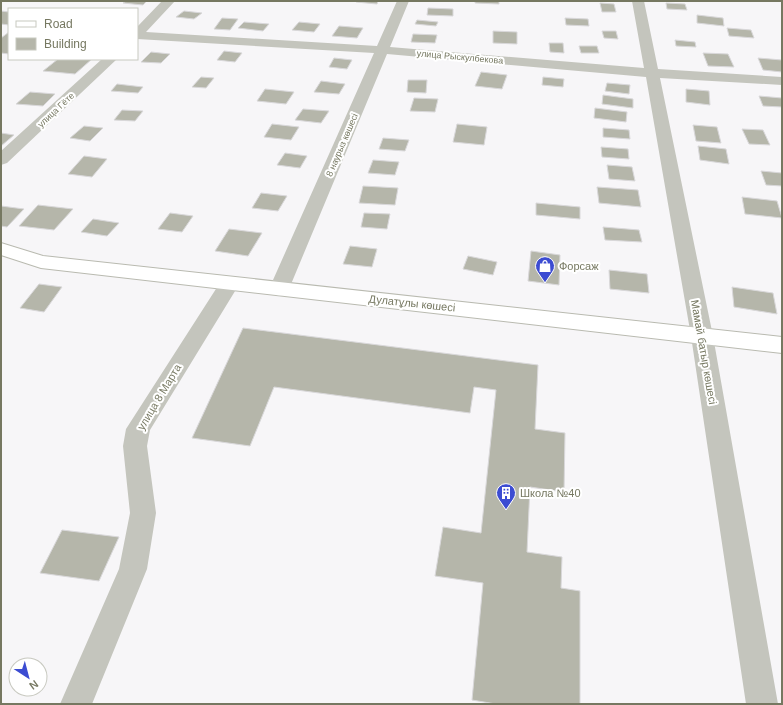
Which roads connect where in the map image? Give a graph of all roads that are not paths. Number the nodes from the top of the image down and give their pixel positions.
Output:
1 (169, 1) edge
2 (403, 1) edge
3 (638, 1) edge
4 (138, 33) edge
5 (138, 34) edge
6 (383, 50) junction
7 (109, 60) edge
8 (652, 73) junction
9 (782, 81) edge
10 (1, 160) edge
11 (1, 249) edge
12 (41, 262) junction
13 (1, 264) edge
14 (230, 283) junction
15 (279, 289) junction
16 (702, 336) junction
17 (782, 345) edge
18 (76, 704) edge
19 (762, 704) edge

1 - 4 street
2 - 6 street, 8 наурыз көшесі
3 - 8 street, Мамай батыр көшесі
5 - 6 street, улица Рыскулбекова
6 - 8 street, улица Рыскулбекова
6 - 15 street, 8 наурыз көшесі
7 - 10 street, улица Гёте
8 - 9 street, улица Рыскулбекова
8 - 16 street, Мамай батыр көшесі
11 - 12 street, Дулатұлы көшесі
12 - 13 street, Дулатұлы көшесі
12 - 14 street, Дулатұлы көшесі
14 - 15 street, Дулатұлы көшесі
14 - 18 street, улица 8 Марта
15 - 16 street, Дулатұлы көшесі
16 - 17 street, Дулатұлы көшесі
16 - 19 street, Мамай батыр көшесі

